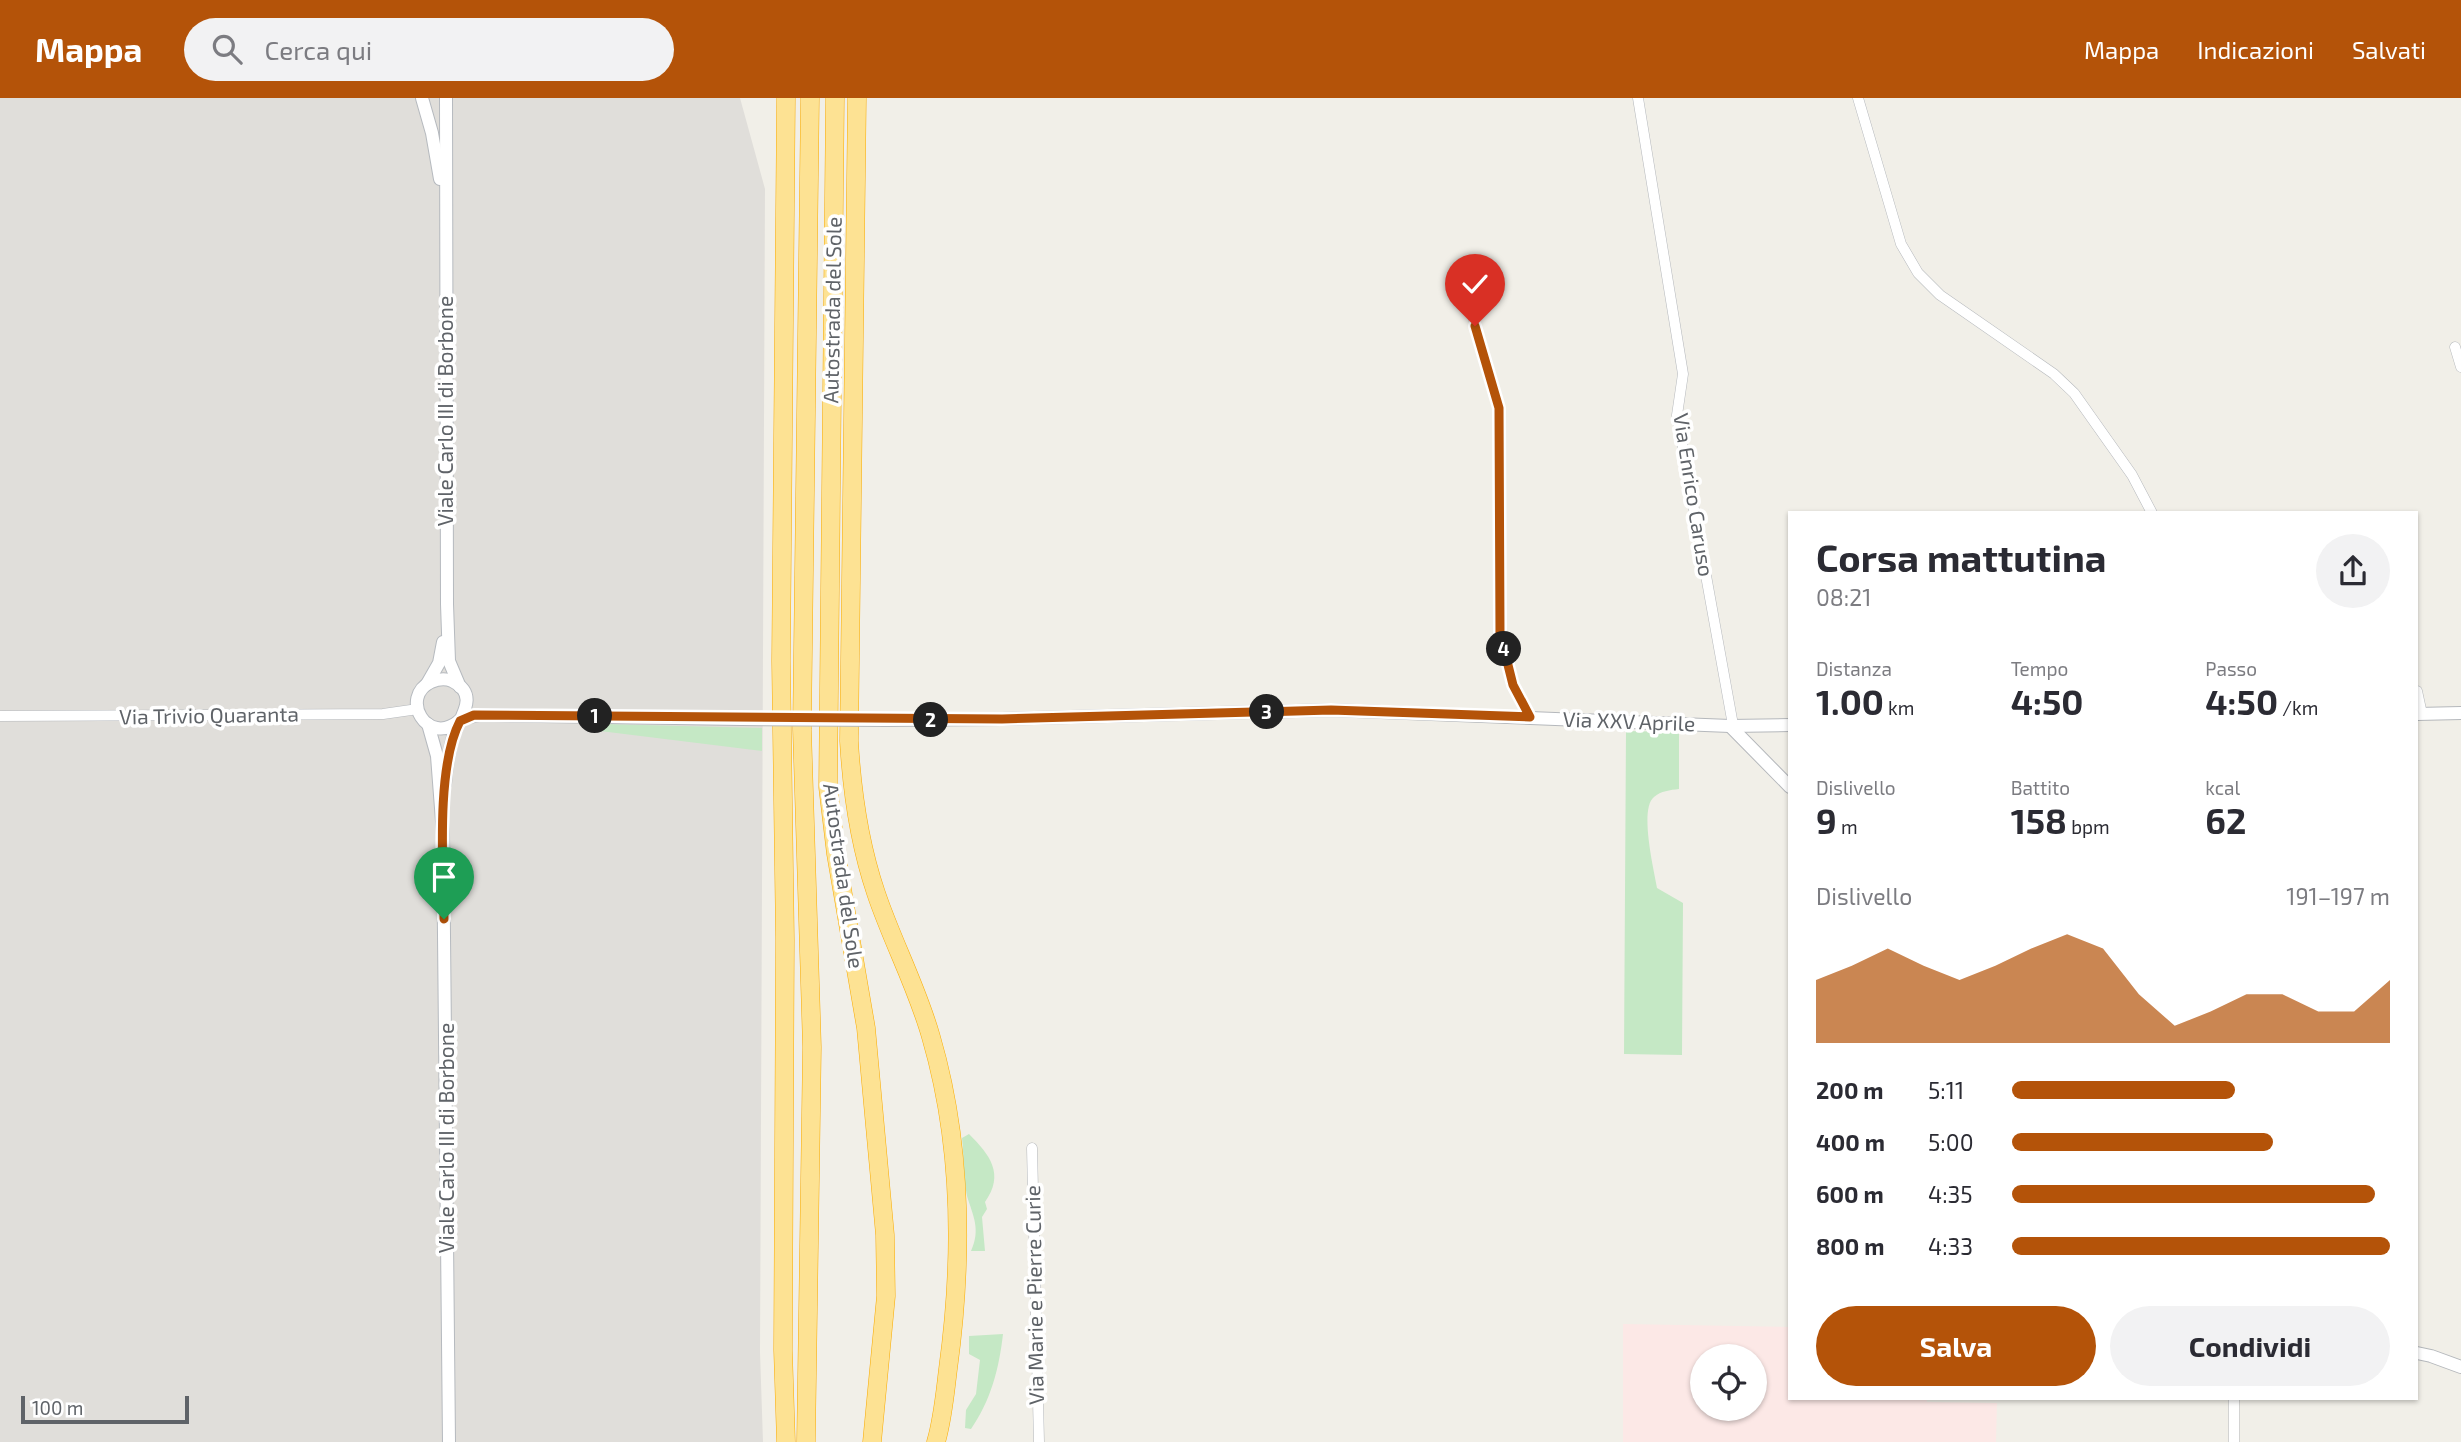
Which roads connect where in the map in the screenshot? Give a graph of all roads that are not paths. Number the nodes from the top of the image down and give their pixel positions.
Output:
1 (422, 98) edge
2 (446, 98) edge
3 (786, 98) edge
4 (810, 98) edge
5 (835, 98) edge
6 (857, 98) edge
7 (1638, 98) edge
8 (1858, 98) edge
9 (446, 219) junction
10 (1471, 298) dead end
11 (2455, 347) dead end
12 (2461, 367) edge
13 (2151, 511) edge
14 (447, 604) junction
15 (427, 684) junction
16 (462, 690) junction
17 (418, 709) junction
18 (2461, 713) edge
19 (2419, 714) edge
20 (502, 715) junction
21 (0, 716) edge
22 (1530, 717) junction
23 (460, 721) junction
24 (428, 724) junction
25 (1731, 725) junction
26 (1788, 725) edge
27 (1788, 785) edge
28 (443, 834) junction
29 (1032, 1148) dead end
30 (2418, 1353) edge
31 (2461, 1367) edge
32 (2234, 1400) edge
33 (449, 1442) edge
34 (786, 1442) edge
35 (806, 1442) edge
36 (872, 1442) edge
37 (936, 1442) edge
38 (1039, 1442) edge
39 (2234, 1442) edge

1 - 9 main road, Viale Carlo III di Borbone
2 - 9 main road, Viale Carlo III di Borbone
3 - 34 highway
4 - 35 highway, Autostrada del Sole
5 - 36 highway, Autostrada del Sole
6 - 37 highway
7 - 25 street, Via Enrico Caruso
8 - 13 street
9 - 14 main road, Viale Carlo III di Borbone
10 - 22 street
11 - 12 street
14 - 15 main road, Viale Carlo III di Borbone
14 - 16 main road, Viale Carlo III di Borbone
15 - 16 main road
15 - 17 main road, Viale Carlo III di Borbone
16 - 20 main road, Via XXV Aprile
16 - 23 main road, Viale Carlo III di Borbone
17 - 21 street, Via Trivio Quaranta
17 - 24 main road, Viale Carlo III di Borbone
18 - 19 main road
20 - 22 main road, Via XXV Aprile, bridge
20 - 23 main road, Via XXV Aprile
22 - 25 main road, Via XXV Aprile
23 - 24 main road
23 - 28 main road, Viale Carlo III di Borbone
24 - 28 main road, Viale Carlo III di Borbone
25 - 26 main road, Via XXV Aprile
25 - 27 main road
28 - 33 main road, Viale Carlo III di Borbone
29 - 38 street, Via Marie e Pierre Curie
30 - 31 main road
32 - 39 street

